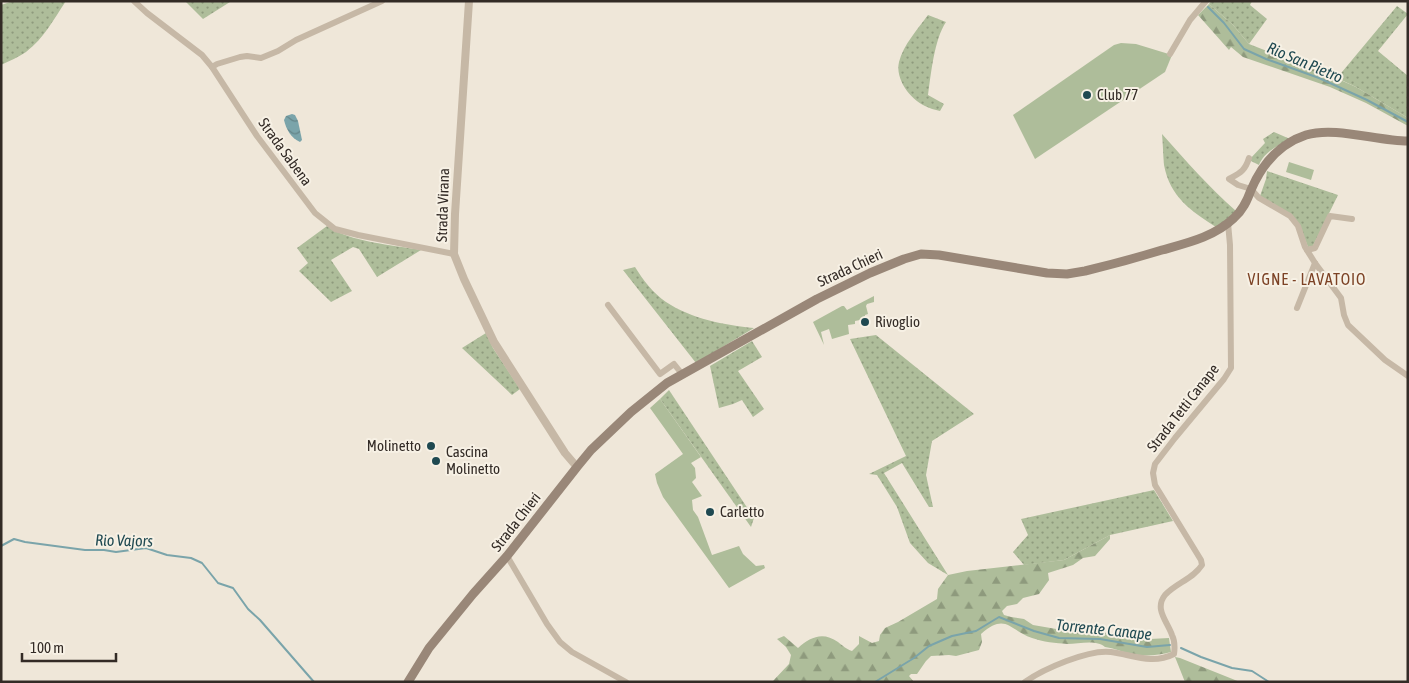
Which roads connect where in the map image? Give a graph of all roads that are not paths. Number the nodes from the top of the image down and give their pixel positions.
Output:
1 (134, 1) edge
2 (382, 1) edge
3 (469, 1) edge
4 (1206, 1) edge
5 (1170, 54) dead end
6 (212, 68) junction
7 (1408, 141) edge
8 (1249, 158) dead end
9 (1251, 189) junction
10 (1352, 219) dead end
11 (1228, 223) junction
12 (1307, 250) junction
13 (454, 254) junction
14 (1315, 263) junction
15 (608, 305) dead end
16 (1297, 308) dead end
17 (682, 374) junction
18 (1408, 376) edge
19 (577, 467) junction
20 (507, 556) junction
21 (408, 682) edge
22 (626, 682) edge
23 (1025, 682) edge

1 - 6 street, Strada Sabena
2 - 6 street
3 - 13 street, Strada Virana
4 - 5 street
6 - 13 street, Strada Sabena
7 - 9 main road, Strada Chieri
8 - 9 street
9 - 11 main road, Strada Chieri
9 - 12 street
10 - 12 street
11 - 17 main road, Strada Chieri
11 - 23 street, Strada Tetti Canape
12 - 14 street
13 - 19 street, Strada Virana
14 - 16 street
14 - 18 street
15 - 17 street
17 - 19 main road, Strada Chieri
19 - 20 main road, Strada Chieri
20 - 21 main road, Strada Chieri
20 - 22 street

